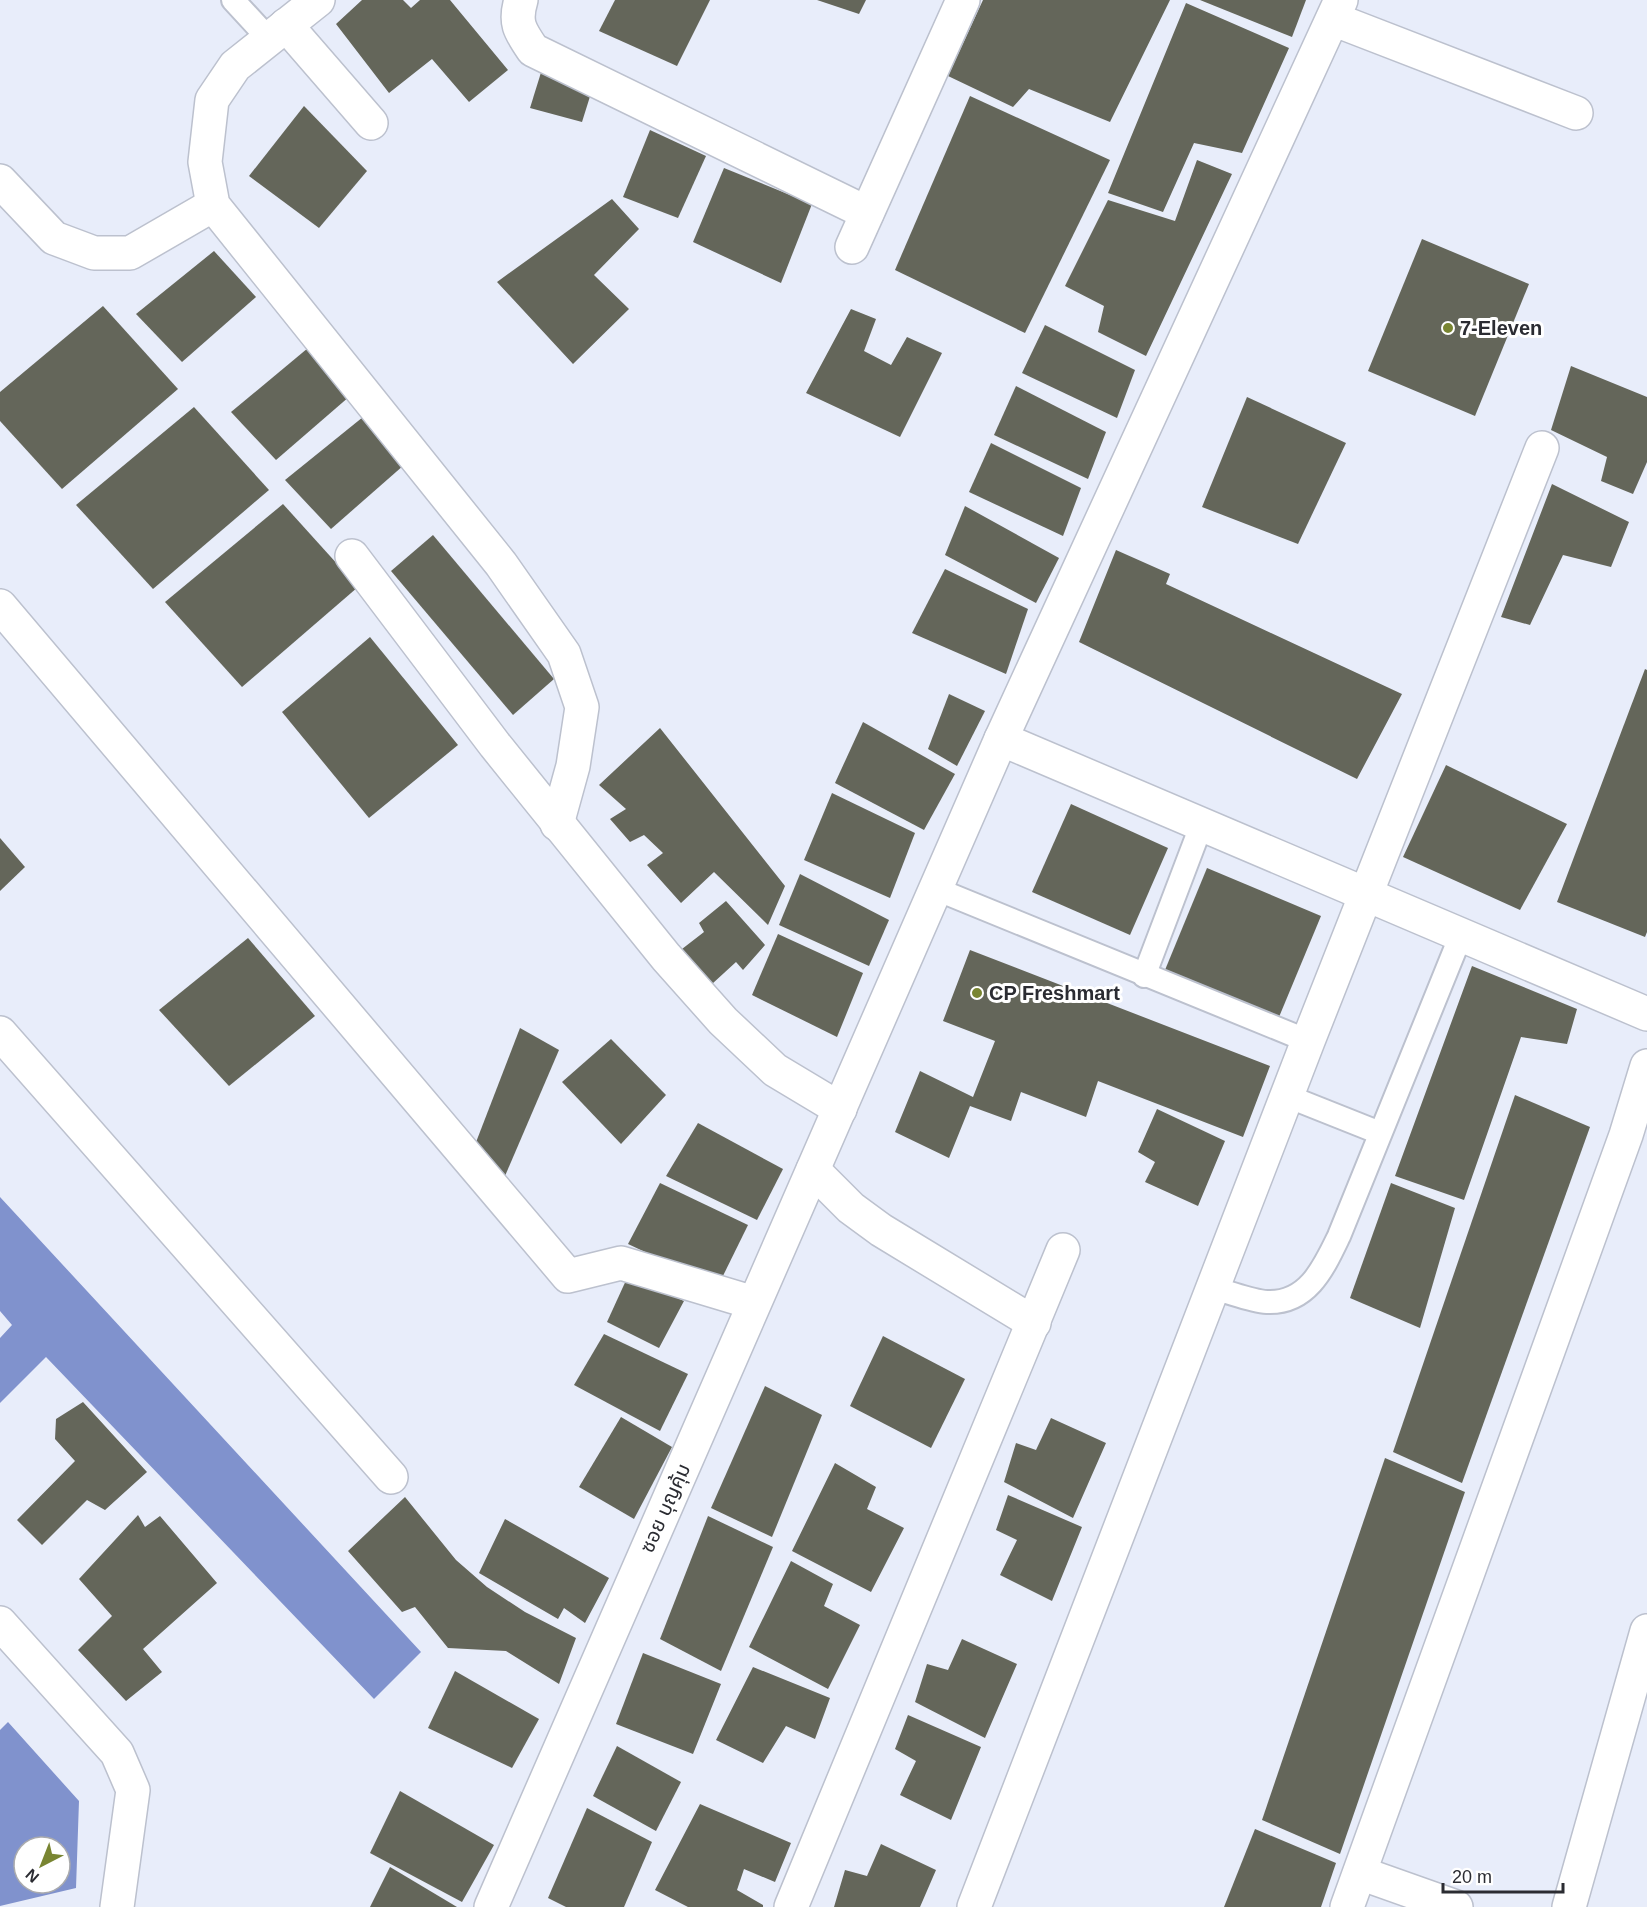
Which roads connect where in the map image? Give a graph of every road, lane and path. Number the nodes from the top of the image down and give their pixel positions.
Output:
1 (233, 0) edge
2 (318, 0) edge
3 (521, 0) edge
4 (963, 0) edge
5 (1337, 9) edge
6 (277, 32) junction
7 (1576, 112) dead end
8 (370, 123) dead end
9 (0, 181) edge
10 (213, 205) junction
11 (867, 213) junction
12 (852, 247) dead end
13 (1542, 448) dead end
14 (352, 556) dead end
15 (0, 606) edge
16 (1001, 739) junction
17 (557, 824) junction
18 (1201, 826) junction
19 (936, 889) junction
20 (1365, 894) junction
21 (1461, 935) junction
22 (1144, 976) junction
23 (1647, 1014) edge
24 (0, 1033) edge
25 (1308, 1041) junction
26 (1647, 1066) edge
27 (1287, 1096) junction
28 (840, 1108) junction
29 (1380, 1133) junction
30 (1636, 1138) edge
31 (813, 1170) junction
32 (1063, 1250) dead end
33 (1212, 1288) junction
34 (754, 1302) junction
35 (1034, 1323) junction
36 (391, 1477) dead end
37 (0, 1623) edge
38 (1647, 1631) edge
39 (1360, 1873) junction
40 (117, 1907) edge
41 (491, 1907) edge
42 (791, 1907) edge
43 (974, 1907) edge
44 (1347, 1907) edge
45 (1456, 1907) edge
46 (1569, 1907) edge

1 - 6 lane
2 - 6 street
3 - 11 street
4 - 11 street
5 - 7 street
5 - 16 street, ซอย บุญคุ้ม
6 - 8 street
6 - 10 street
9 - 10 street
10 - 17 street
11 - 12 street
13 - 20 street
14 - 17 street
15 - 34 street
16 - 18 street
16 - 19 street, ซอย บุญคุ้ม
17 - 28 street
18 - 20 street
18 - 22 lane
19 - 22 lane
19 - 28 street, ซอย บุญคุ้ม
20 - 21 street
20 - 25 street
21 - 23 street
21 - 29 lane
22 - 25 lane
24 - 36 street
25 - 27 street
26 - 30 street
27 - 29 lane
27 - 33 street
28 - 31 street, ซอย บุญคุ้ม
29 - 33 lane
30 - 39 street
31 - 34 street, ซอย บุญคุ้ม
31 - 35 street
32 - 35 street
33 - 43 street
34 - 41 street, ซอย บุญคุ้ม
35 - 42 street
37 - 40 street
38 - 46 street
39 - 44 street
39 - 45 street

